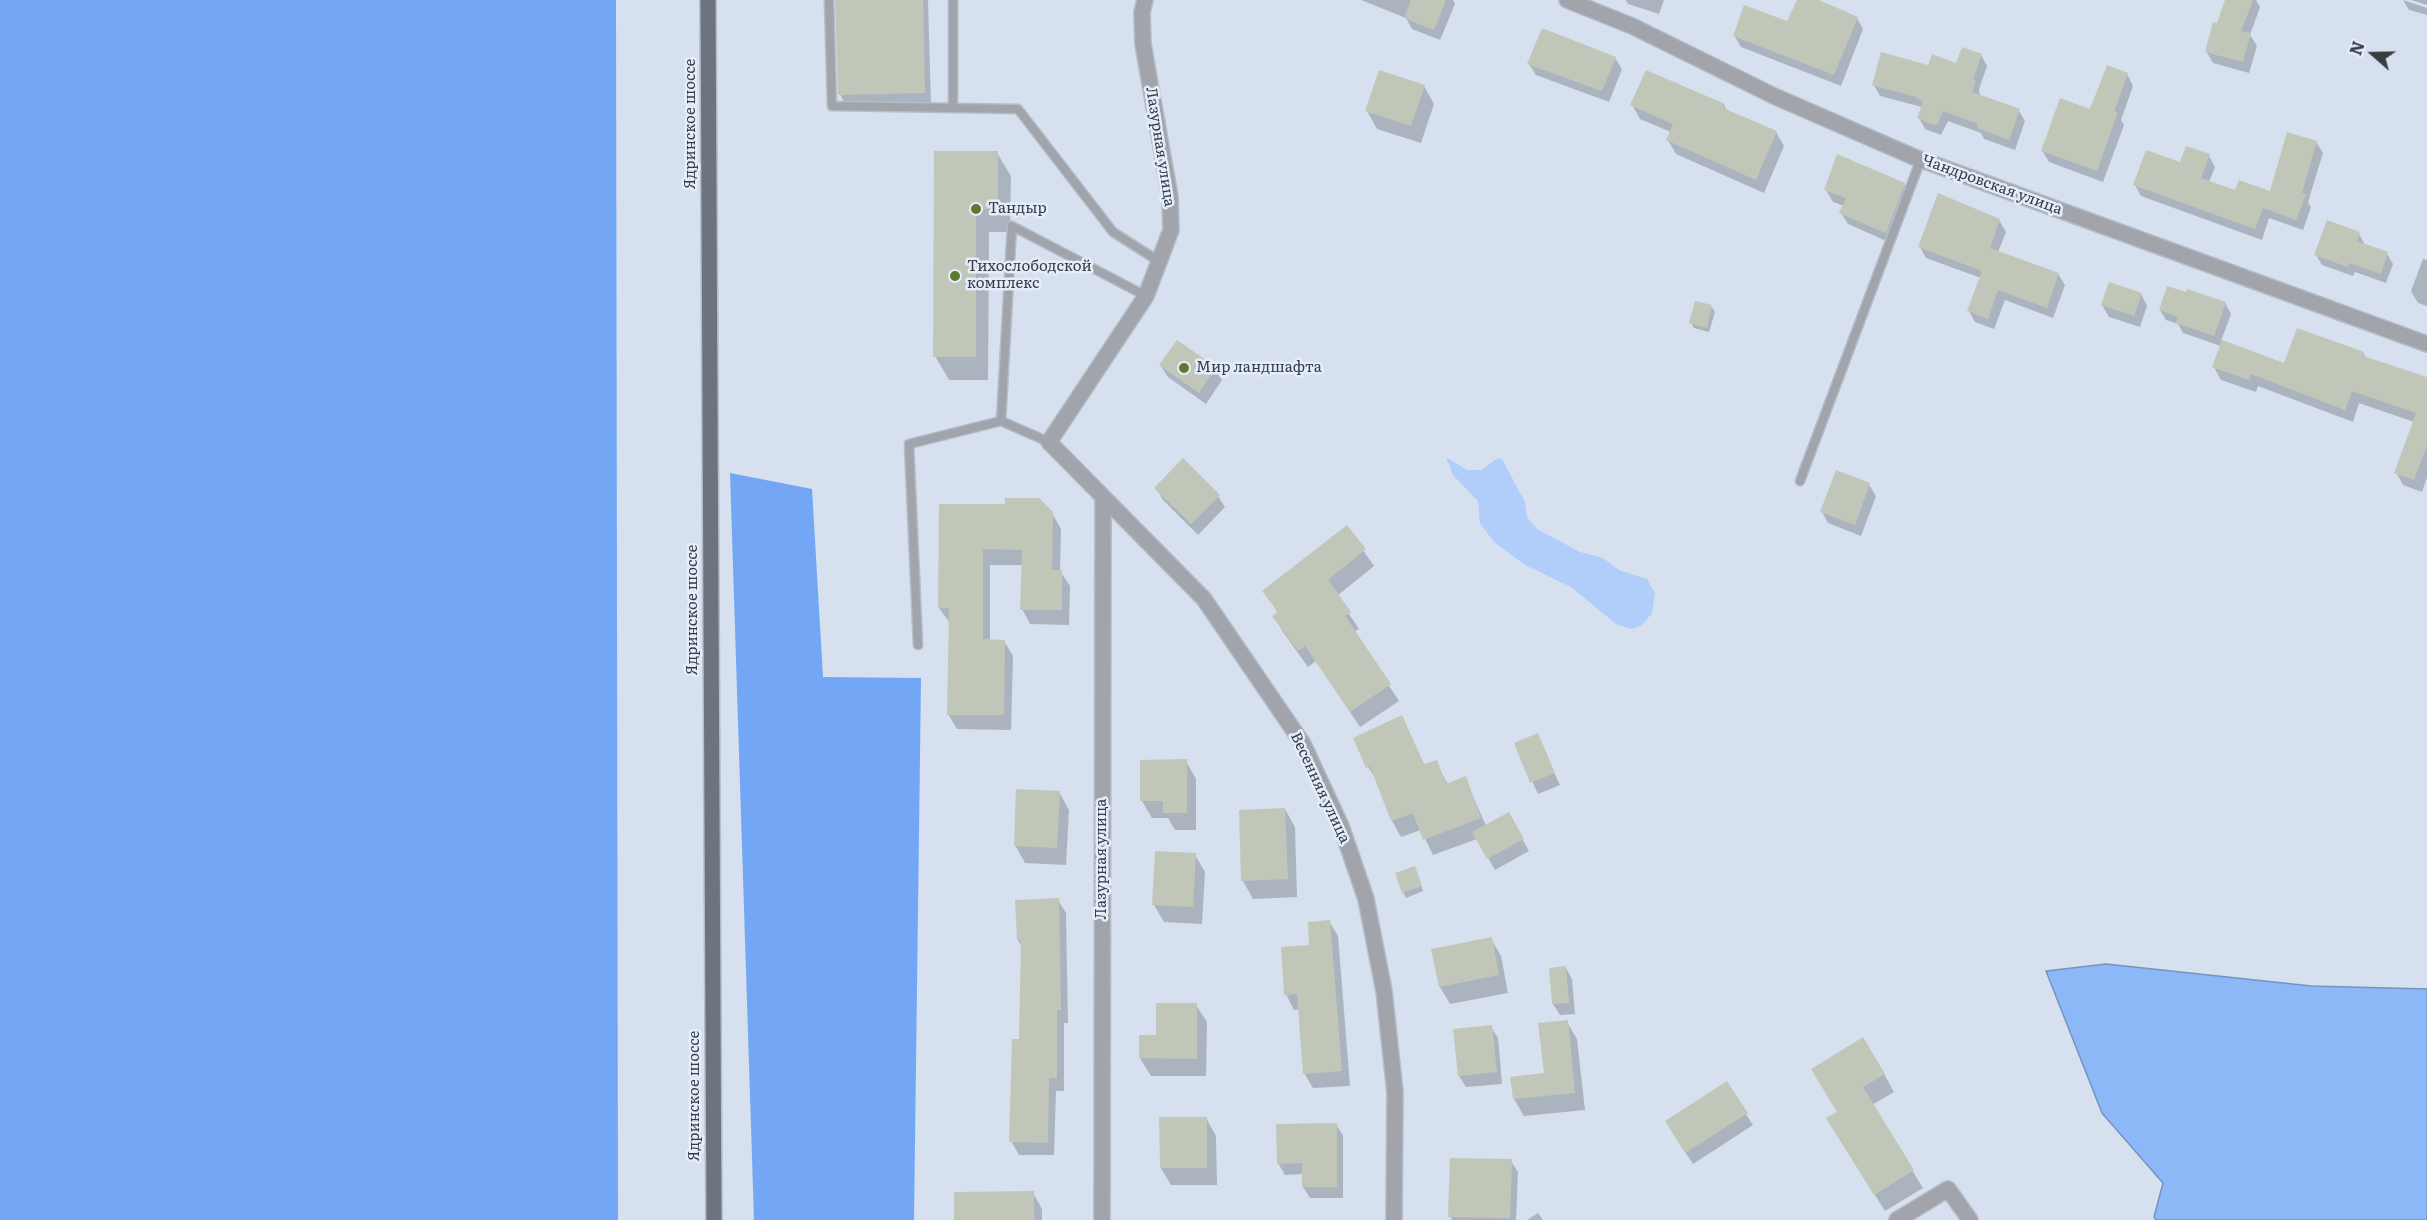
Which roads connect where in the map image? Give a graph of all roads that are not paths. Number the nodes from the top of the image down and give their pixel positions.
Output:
1 (708, 0) edge
2 (829, 0) edge
3 (953, 0) edge
4 (1145, 0) edge
5 (1567, 0) edge
6 (953, 106) junction
7 (1921, 159) junction
8 (1160, 262) junction
9 (1146, 296) junction
10 (2427, 344) edge
11 (1001, 421) junction
12 (1049, 442) junction
13 (1800, 481) dead end
14 (1103, 498) junction
15 (918, 645) dead end
16 (714, 1220) edge
17 (1102, 1220) edge
18 (1394, 1220) edge
19 (1898, 1220) edge
20 (1970, 1220) edge

1 - 16 main road, Ядринское шоссе
2 - 6 lane
3 - 6 lane
4 - 8 street, Лазурная улица
5 - 7 street, Чандровская улица
6 - 8 lane
7 - 10 street, Чандровская улица
7 - 13 lane
8 - 9 street, Лазурная улица
9 - 11 lane
9 - 12 street, Лазурная улица
11 - 12 lane
11 - 15 lane
12 - 14 street, Весенняя улица
14 - 17 street, Лазурная улица
14 - 18 street, Весенняя улица
19 - 20 street

